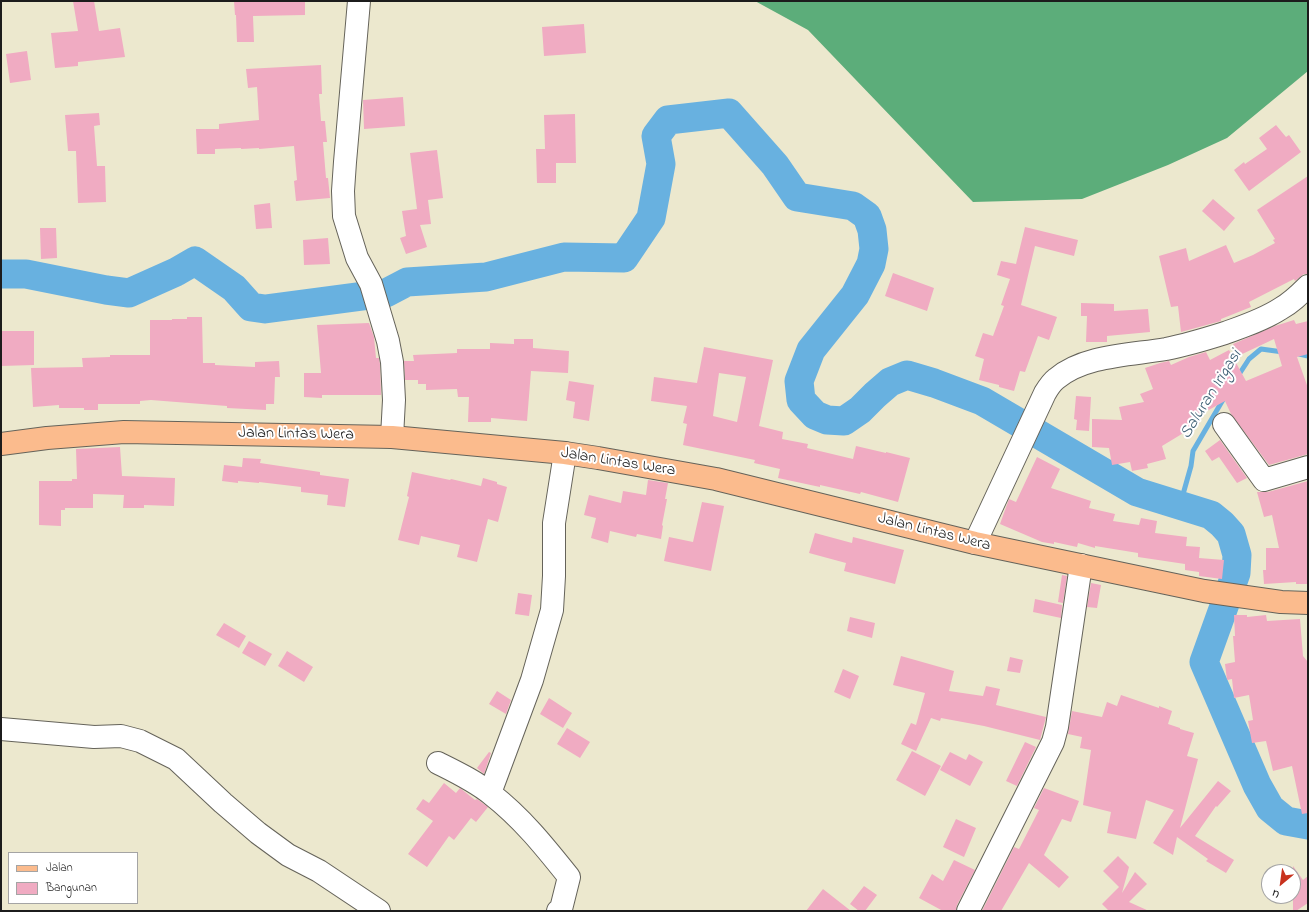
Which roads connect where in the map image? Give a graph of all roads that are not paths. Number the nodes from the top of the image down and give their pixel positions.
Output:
1 (359, 1) edge
2 (1308, 286) edge
3 (1224, 424) dead end
4 (392, 437) junction
5 (1, 444) edge
6 (565, 453) junction
7 (1308, 467) edge
8 (975, 543) junction
9 (1081, 565) junction
10 (1308, 603) edge
11 (1, 729) edge
12 (438, 763) dead end
13 (490, 793) junction
14 (379, 911) edge
15 (558, 911) edge
16 (968, 911) edge

1 - 4 street
2 - 8 street
3 - 7 street
4 - 5 main road, Jalan Lintas Wera
4 - 6 main road, Jalan Lintas Wera
6 - 8 main road, Jalan Lintas Wera
6 - 13 street
8 - 9 main road, Jalan Lintas Wera
9 - 10 main road, Jalan Lintas Wera
9 - 16 street
11 - 14 street
12 - 13 street
13 - 15 street

